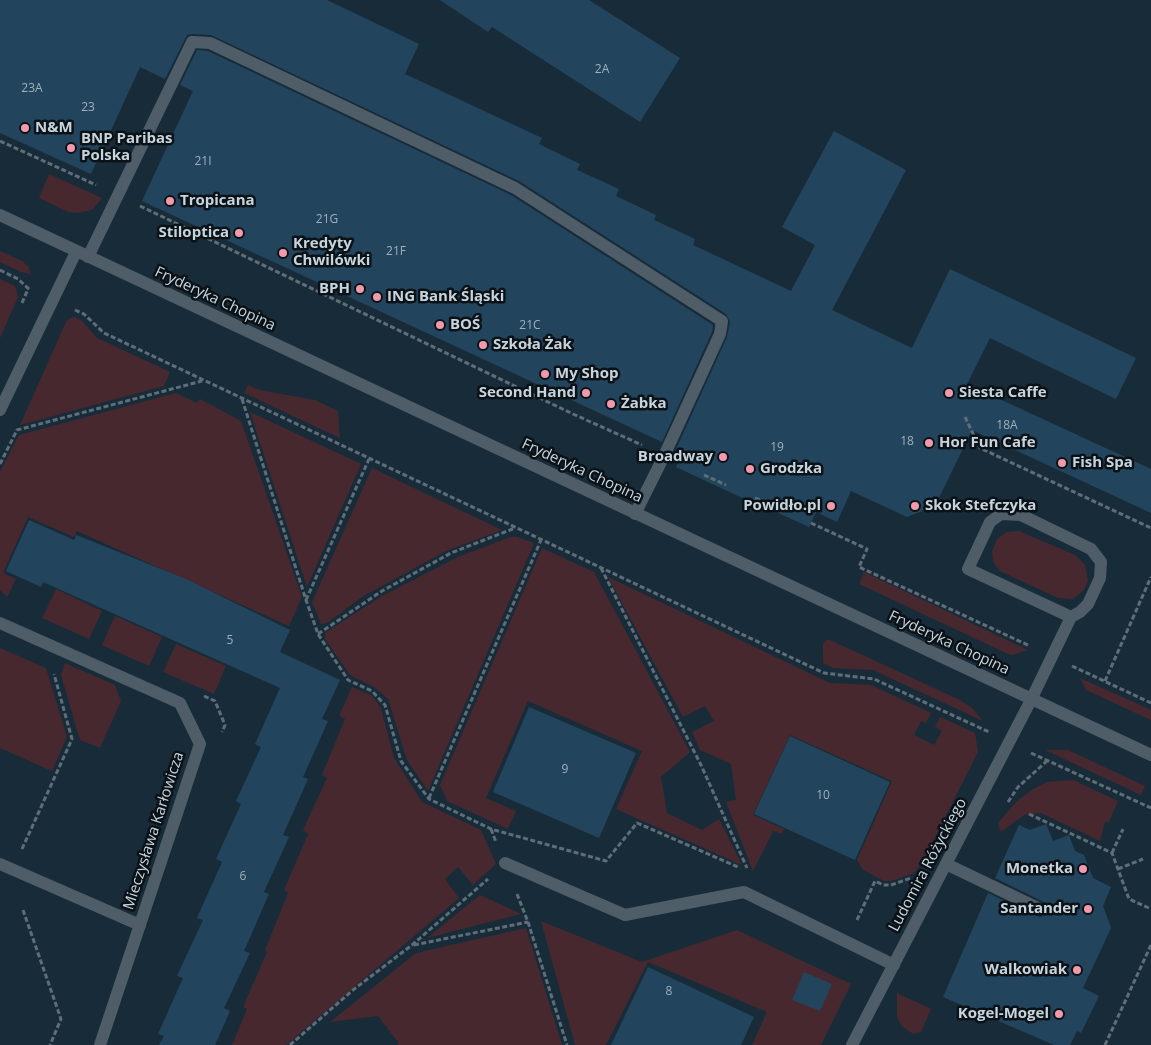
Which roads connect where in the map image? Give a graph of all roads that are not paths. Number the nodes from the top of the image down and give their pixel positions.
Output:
1 (0, 215) edge
2 (82, 255) junction
3 (0, 410) edge
4 (635, 514) junction
5 (1071, 617) junction
6 (0, 623) edge
7 (1031, 700) junction
8 (1151, 756) edge
9 (0, 864) edge
10 (505, 864) road end
11 (946, 864) junction
12 (1040, 909) dead end
13 (140, 925) junction
14 (894, 965) junction
15 (100, 1045) edge
16 (852, 1045) edge

1 - 2 street, Fryderyka Chopina
2 - 3 street
2 - 4 street, Fryderyka Chopina
2 - 4 street
4 - 7 street, Fryderyka Chopina
5 - 5 street
5 - 7 street, Ludomira Różyckiego
6 - 13 street, Mieczysława Karłowicza
7 - 8 street, Fryderyka Chopina
7 - 11 street, Ludomira Różyckiego
9 - 13 street
10 - 14 street
11 - 12 street
11 - 14 street, Ludomira Różyckiego
13 - 15 street, Mieczysława Karłowicza
14 - 16 street, Ludomira Różyckiego

